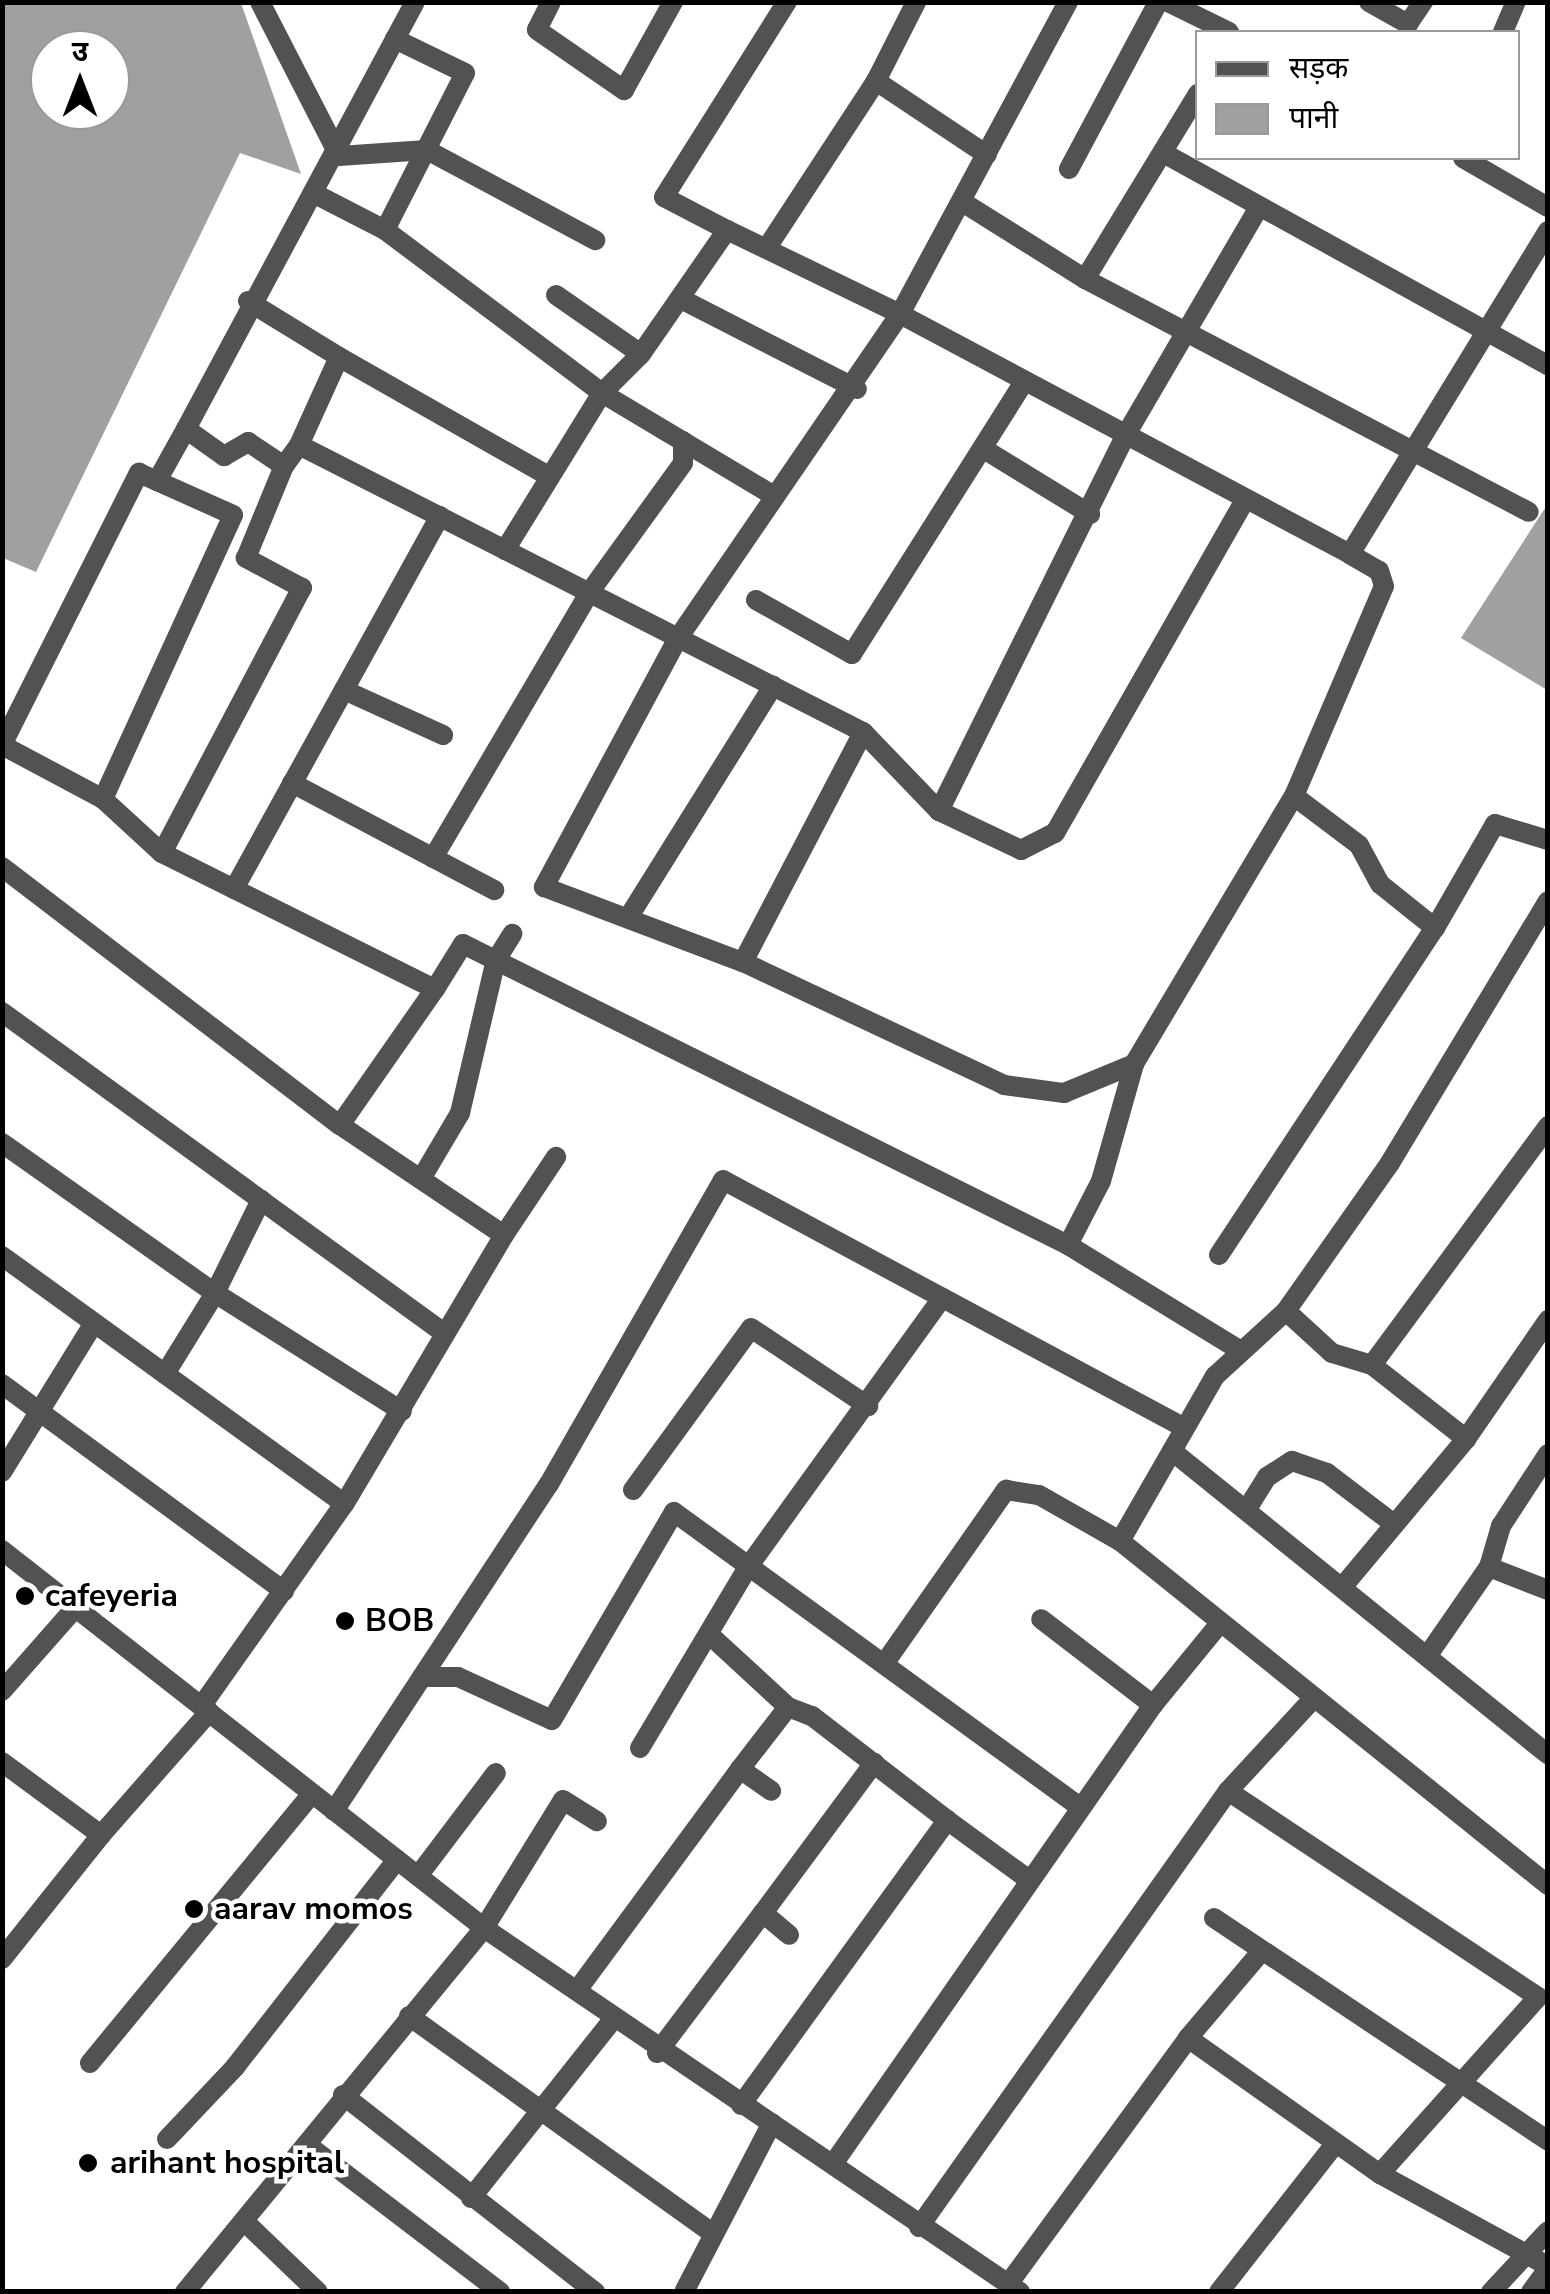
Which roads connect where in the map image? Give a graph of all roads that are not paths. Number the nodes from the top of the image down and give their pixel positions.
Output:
1 (260, 2) edge
2 (552, 2) edge
3 (673, 2) edge
4 (786, 2) edge
5 (916, 2) edge
6 (1068, 2) edge
7 (1158, 2) edge
8 (1168, 2) edge
9 (1370, 2) edge
10 (1423, 2) edge
11 (1516, 2) edge
12 (414, 3) edge
13 (1225, 30) edge
14 (1505, 30) edge
15 (395, 39) junction
16 (876, 82) junction
17 (1195, 100) edge
18 (426, 150) junction
19 (987, 155) junction
20 (1167, 155) junction
21 (339, 156) junction
22 (1466, 160) edge
23 (1068, 169) dead end
24 (319, 196) junction
25 (964, 203) junction
26 (1548, 208) edge
27 (1258, 209) junction
28 (386, 230) junction
29 (727, 230) junction
30 (1548, 231) edge
31 (595, 240) dead end
32 (768, 246) junction
33 (1085, 279) junction
34 (556, 296) dead end
35 (248, 300) junction
36 (685, 300) junction
37 (900, 314) junction
38 (1187, 331) junction
39 (1488, 332) junction
40 (641, 354) junction
41 (339, 357) junction
42 (1548, 365) edge
43 (1022, 384) junction
44 (856, 389) junction
45 (602, 393) junction
46 (186, 429) junction
47 (1124, 438) junction
48 (683, 441) junction
49 (299, 445) junction
50 (987, 451) junction
51 (1417, 453) junction
52 (284, 466) junction
53 (547, 475) junction
54 (157, 481) junction
55 (771, 494) junction
56 (1244, 502) junction
57 (1529, 512) dead end
58 (1090, 514) junction
59 (440, 516) junction
60 (505, 550) junction
61 (1350, 554) junction
62 (589, 592) junction
63 (756, 600) dead end
64 (678, 638) junction
65 (773, 686) junction
66 (344, 690) junction
67 (862, 732) junction
68 (443, 735) dead end
69 (2, 745) edge
70 (292, 783) junction
71 (1294, 796) junction
72 (103, 800) junction
73 (939, 811) junction
74 (1548, 840) edge
75 (162, 853) junction
76 (433, 858) junction
77 (2, 867) edge
78 (234, 889) junction
79 (494, 890) dead end
80 (1548, 901) edge
81 (628, 918) junction
82 (1435, 928) junction
83 (512, 934) dead end
84 (496, 960) junction
85 (743, 962) junction
86 (434, 989) junction
87 (2, 1012) edge
88 (1134, 1064) junction
89 (340, 1125) junction
90 (1548, 1126) edge
91 (2, 1143) edge
92 (556, 1157) dead end
93 (421, 1180) junction
94 (261, 1200) junction
95 (504, 1235) junction
96 (1068, 1245) junction
97 (1219, 1255) dead end
98 (2, 1256) edge
99 (215, 1292) junction
100 (942, 1298) junction
101 (1286, 1311) junction
102 (1548, 1320) edge
103 (94, 1323) junction
104 (444, 1332) junction
105 (1241, 1351) junction
106 (1372, 1365) junction
107 (166, 1374) junction
108 (2, 1384) edge
109 (868, 1406) junction
110 (402, 1411) junction
111 (44, 1415) junction
112 (1181, 1426) junction
113 (1466, 1439) junction
114 (1172, 1451) junction
115 (1548, 1454) edge
116 (2, 1472) edge
117 (633, 1490) dead end
118 (344, 1504) junction
119 (1247, 1510) junction
120 (1394, 1524) junction
121 (1120, 1541) junction
122 (2, 1550) edge
123 (748, 1566) junction
124 (1488, 1567) junction
125 (1344, 1585) junction
126 (1548, 1590) edge
127 (284, 1591) junction
128 (76, 1606) junction
129 (1041, 1619) dead end
130 (1220, 1623) junction
131 (713, 1638) junction
132 (1428, 1656) junction
133 (884, 1664) junction
134 (422, 1677) junction
135 (2, 1691) edge
136 (1312, 1700) junction
137 (1153, 1706) junction
138 (788, 1707) junction
139 (205, 1709) junction
140 (640, 1748) dead end
141 (1548, 1754) edge
142 (2, 1762) edge
143 (874, 1763) junction
144 (740, 1769) junction
145 (496, 1773) dead end
146 (1228, 1790) junction
147 (771, 1791) dead end
148 (312, 1794) junction
149 (1078, 1805) junction
150 (334, 1811) junction
151 (947, 1820) junction
152 (597, 1821) dead end
153 (101, 1835) junction
154 (397, 1860) junction
155 (418, 1876) junction
156 (1028, 1879) junction
157 (1548, 1885) edge
158 (763, 1913) junction
159 (1214, 1918) dead end
160 (484, 1928) junction
161 (789, 1935) dead end
162 (1261, 1952) junction
163 (2, 1959) edge
164 (578, 1989) junction
165 (1544, 1993) edge
166 (409, 2016) junction
167 (614, 2018) junction
168 (1188, 2038) junction
169 (657, 2053) junction
170 (90, 2063) dead end
171 (1466, 2081) junction
172 (343, 2095) junction
173 (742, 2105) junction
174 (538, 2114) junction
175 (772, 2123) junction
176 (167, 2139) dead end
177 (1548, 2141) edge
178 (1336, 2143) junction
179 (310, 2147) junction
180 (833, 2164) junction
181 (1380, 2174) junction
182 (471, 2198) junction
183 (247, 2224) junction
184 (919, 2227) junction
185 (1548, 2231) edge
186 (710, 2232) junction
187 (1530, 2253) junction
188 (1548, 2268) edge
189 (1015, 2287) edge
190 (1224, 2289) edge
191 (685, 2290) edge
192 (186, 2292) edge
193 (318, 2292) edge
194 (500, 2292) edge
195 (596, 2292) edge
196 (1492, 2292) edge
197 (1531, 2292) edge

1 - 21 street
2 - 3 street
4 - 29 street
5 - 16 street
6 - 19 street
7 - 23 street
8 - 13 street
9 - 10 street
11 - 14 street
12 - 15 street
15 - 18 street
15 - 21 street
16 - 19 street
16 - 32 street
17 - 20 street
18 - 21 street
18 - 28 street
18 - 31 street
19 - 25 street
20 - 27 street
20 - 33 street
21 - 24 street
22 - 26 street
24 - 28 street
24 - 35 street
25 - 33 street
25 - 37 street
27 - 38 street
27 - 39 street
28 - 45 street
29 - 32 street
29 - 36 street
30 - 39 street
32 - 37 street
33 - 38 street
34 - 40 street
35 - 41 street
35 - 46 street
36 - 40 street
36 - 44 street
37 - 43 street
37 - 44 street
38 - 47 street
38 - 51 street
39 - 42 street
39 - 51 street
40 - 45 street
41 - 49 street
41 - 53 street
43 - 47 street
43 - 50 street
44 - 55 street
45 - 48 street
45 - 53 street
46 - 52 street
46 - 54 street
47 - 56 street
47 - 58 street
48 - 55 street
48 - 62 street
49 - 52 street
49 - 59 street
50 - 58 street
50 - 63 street
51 - 57 street
51 - 61 street
52 - 75 street
53 - 60 street
54 - 69 street
54 - 72 street
55 - 64 street
56 - 61 street
56 - 73 street
58 - 73 street
59 - 60 street
59 - 66 street
60 - 62 street
61 - 71 street
62 - 64 street
62 - 76 street
64 - 65 street
64 - 81 street
65 - 67 street
65 - 81 street
66 - 68 street
66 - 70 street
67 - 73 street
67 - 85 street
69 - 72 street
70 - 76 street
70 - 78 street
71 - 82 street
71 - 88 street
72 - 75 street
74 - 82 street
75 - 78 street
76 - 79 street
77 - 89 street
78 - 86 street
80 - 101 street
81 - 85 street
82 - 97 street
83 - 84 street
84 - 86 street
84 - 93 street
84 - 96 street
85 - 88 street
86 - 89 street
87 - 94 street
88 - 96 street
89 - 93 street
90 - 106 street
91 - 99 street
92 - 95 street
93 - 95 street
94 - 99 street
94 - 104 street
95 - 104 street
96 - 105 street
98 - 103 street
99 - 107 street
99 - 110 street
100 - 109 street
100 - 112 street
100 - 134 street
101 - 105 street
101 - 106 street
102 - 113 street
103 - 107 street
103 - 111 street
104 - 110 street
105 - 112 street
106 - 113 street
107 - 118 street
108 - 111 street
109 - 117 street
109 - 123 street
110 - 118 street
111 - 116 street
111 - 127 street
112 - 114 street
113 - 120 street
114 - 119 street
114 - 121 street
115 - 124 street
118 - 127 street
119 - 120 street
119 - 125 street
120 - 125 street
121 - 130 street
121 - 133 street
122 - 128 street
123 - 131 street
123 - 133 street
123 - 134 street
124 - 126 street
124 - 132 street
125 - 132 street
127 - 139 street
128 - 135 street
128 - 139 street
129 - 137 street
130 - 136 street
130 - 137 street
131 - 138 street
131 - 140 street
132 - 141 street
133 - 149 street
134 - 150 street
136 - 146 street
136 - 157 street
137 - 149 street
138 - 143 street
138 - 144 street
139 - 148 street
139 - 153 street
142 - 153 street
143 - 151 street
143 - 158 street
144 - 147 street
144 - 164 street
145 - 155 street
146 - 165 street
146 - 184 street
148 - 150 street
148 - 170 street
149 - 156 street
150 - 154 street
151 - 156 street
151 - 173 street
152 - 160 street
153 - 163 street
154 - 155 street
154 - 176 street
155 - 160 street
156 - 180 street
158 - 161 street
158 - 169 street
159 - 162 street
160 - 164 street
160 - 166 street
162 - 168 street
162 - 171 street
164 - 167 street
165 - 171 street
166 - 172 street
166 - 174 street
167 - 169 street
167 - 174 street
168 - 178 street
168 - 189 street
169 - 173 street
171 - 177 street
171 - 181 street
172 - 179 street
172 - 182 street
173 - 175 street
174 - 182 street
174 - 186 street
175 - 180 street
175 - 186 street
178 - 181 street
178 - 190 street
179 - 183 street
179 - 194 street
180 - 184 street
181 - 187 street
182 - 195 street
183 - 192 street
183 - 193 street
184 - 189 street
185 - 187 street
186 - 191 street
187 - 188 street
187 - 196 street
188 - 197 street

